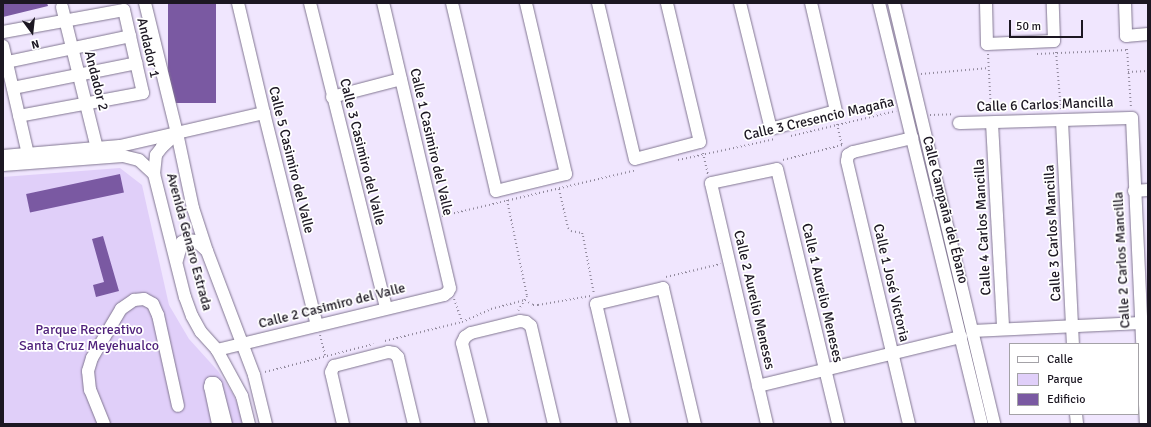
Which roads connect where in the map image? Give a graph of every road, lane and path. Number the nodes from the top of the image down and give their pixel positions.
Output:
1 (145, 3) edge
2 (238, 3) edge
3 (310, 3) edge
4 (383, 3) edge
5 (452, 3) edge
6 (526, 3) edge
7 (598, 3) edge
8 (666, 3) edge
9 (740, 3) edge
10 (811, 3) edge
11 (880, 3) edge
12 (894, 3) edge
13 (986, 3) edge
14 (1053, 3) edge
15 (1125, 3) edge
16 (62, 7) dead end
17 (66, 21) junction
18 (3, 32) edge
19 (1148, 34) edge
20 (130, 36) junction
21 (1126, 36) junction
22 (3, 46) edge
23 (73, 47) junction
24 (1055, 47) junction
25 (988, 50) junction
26 (1127, 50) junction
27 (1033, 54) dead end
28 (995, 55) dead end
29 (7, 62) junction
30 (137, 63) junction
31 (989, 68) junction
32 (1148, 71) edge
33 (1128, 72) junction
34 (80, 75) junction
35 (912, 75) junction
36 (400, 79) junction
37 (13, 88) junction
38 (332, 97) junction
39 (86, 104) junction
40 (906, 109) junction
41 (836, 111) junction
42 (264, 113) junction
43 (19, 116) junction
44 (1132, 118) junction
45 (1062, 121) junction
46 (959, 123) dead end
47 (992, 123) junction
48 (837, 125) junction
49 (177, 133) junction
50 (784, 137) dead end
51 (912, 138) junction
52 (777, 139) dead end
53 (97, 148) junction
54 (702, 148) junction
55 (848, 150) junction
56 (28, 154) junction
57 (3, 156) edge
58 (673, 161) dead end
59 (3, 165) edge
60 (642, 169) dead end
61 (777, 169) junction
62 (154, 174) junction
63 (561, 175) junction
64 (711, 183) junction
65 (559, 190) junction
66 (1148, 190) edge
67 (1134, 191) junction
68 (502, 194) junction
69 (434, 218) junction
70 (948, 228) junction
71 (935, 231) junction
72 (207, 251) junction
73 (177, 262) junction
74 (449, 290) junction
75 (525, 300) junction
76 (596, 304) junction
77 (386, 308) junction
78 (462, 322) junction
79 (1140, 323) junction
80 (525, 324) junction
81 (317, 325) junction
82 (1073, 326) junction
83 (1003, 329) junction
84 (972, 332) junction
85 (961, 337) junction
86 (382, 341) dead end
87 (375, 343) dead end
88 (1073, 343) edge
89 (241, 344) junction
90 (217, 350) junction
91 (893, 353) junction
92 (326, 355) junction
93 (825, 370) junction
94 (254, 375) junction
95 (758, 386) junction
96 (178, 406) dead end
97 (104, 424) edge
98 (218, 424) edge
99 (226, 424) edge
100 (249, 424) edge
101 (266, 424) edge
102 (343, 424) edge
103 (414, 424) edge
104 (482, 424) edge
105 (554, 424) edge
106 (624, 424) edge
107 (695, 424) edge
108 (767, 424) edge
109 (838, 424) edge
110 (909, 424) edge
111 (982, 424) edge
112 (994, 424) edge
113 (1146, 424) edge

1 - 49 street, Avenida Genaro Estrada
2 - 42 street, Calle 5 Casimiro del Valle
3 - 38 street, Calle 3 Casimiro del Valle
4 - 36 street, Calle 1 Casimiro del Valle
5 - 68 street
6 - 63 street
7 - 54 street
8 - 54 street
9 - 41 street
10 - 41 street
11 - 40 street, Calle Campaña del Ébano
12 - 35 street, Calle Campaña del Ébano
13 - 25 street
14 - 24 street
15 - 21 street
16 - 17 street, Andador 2
17 - 18 street
17 - 20 street, Andador 1
17 - 23 street, Andador 2
19 - 21 street
20 - 23 street
20 - 30 street, Andador 1
21 - 26 path
22 - 29 street
23 - 29 street
23 - 34 street, Andador 2
24 - 25 street
24 - 26 path
24 - 27 path
24 - 45 path
25 - 28 path
25 - 31 path
26 - 33 path
29 - 37 street
30 - 34 street
30 - 39 street, Andador 1
31 - 35 path
31 - 47 path
32 - 33 path
33 - 44 path
34 - 37 street
34 - 39 street, Andador 2
35 - 70 street, Calle Campaña del Ébano
36 - 38 street
36 - 69 street, Calle 1 Casimiro del Valle
37 - 43 street
38 - 77 street, Calle 3 Casimiro del Valle
39 - 43 street
39 - 53 street, Andador 2
40 - 48 path, Calle 3 Cresencio Magaña
40 - 51 street, Calle Campaña del Ébano
41 - 48 path
42 - 49 street
42 - 81 street, Calle 5 Casimiro del Valle
43 - 56 street
44 - 45 street, Calle 6 Carlos Mancilla
44 - 67 street, Calle 2 Carlos Mancilla
45 - 47 street, Calle 6 Carlos Mancilla
45 - 82 street, Calle 3 Carlos Mancilla
46 - 47 street, Calle 6 Carlos Mancilla
47 - 83 street, Calle 4 Carlos Mancilla
48 - 50 path, Calle 3 Cresencio Magaña
48 - 55 path
49 - 53 street
49 - 62 street, Avenida Genaro Estrada
49 - 72 street, Avenida Genaro Estrada
51 - 55 street
51 - 71 street, Calle Campaña del Ébano
52 - 54 path, Calle 3 Cresencio Magaña
53 - 56 street
54 - 58 path, Calle 3 Cresencio Magaña
54 - 64 path
55 - 61 path
55 - 91 street, Calle 1 José Victoria
56 - 57 street
59 - 62 street
60 - 65 path
61 - 64 street
61 - 93 street, Calle 1 Aurelio Meneses
62 - 73 street, Avenida Genaro Estrada
63 - 65 path
63 - 68 street
64 - 95 street, Calle 2 Aurelio Meneses
65 - 68 path
65 - 76 path
66 - 67 street
67 - 79 street, Calle 2 Carlos Mancilla
68 - 69 path
68 - 75 path
69 - 74 street, Calle 1 Casimiro del Valle
70 - 71 street
70 - 84 street, Calle Campaña del Ébano
71 - 85 street, Calle Campaña del Ébano
72 - 73 street
72 - 89 street, Avenida Genaro Estrada
73 - 90 street, Avenida Genaro Estrada
74 - 77 street, Calle 2 Casimiro del Valle
74 - 78 path
75 - 78 path
75 - 80 path
76 - 106 street
76 - 107 street
77 - 81 street, Calle 2 Casimiro del Valle
78 - 86 path
79 - 82 street
79 - 113 street, Calle 2 Carlos Mancilla
80 - 104 street
80 - 105 street
81 - 89 street, Calle 2 Casimiro del Valle
81 - 92 path
82 - 83 street
82 - 88 street, Calle 3 Carlos Mancilla
83 - 84 street
84 - 112 street, Calle Campaña del Ébano
85 - 91 street
85 - 111 street, Calle Campaña del Ébano
87 - 92 path
89 - 90 street, Calle 2 Casimiro del Valle
89 - 94 street, Avenida Genaro Estrada
90 - 100 street, Avenida Genaro Estrada
91 - 93 street
91 - 110 street, Calle 1 José Victoria
92 - 94 path
93 - 95 street
93 - 109 street, Calle 1 Aurelio Meneses
94 - 101 street, Avenida Genaro Estrada
95 - 108 street, Calle 2 Aurelio Meneses
96 - 97 street
98 - 99 street
102 - 103 street

